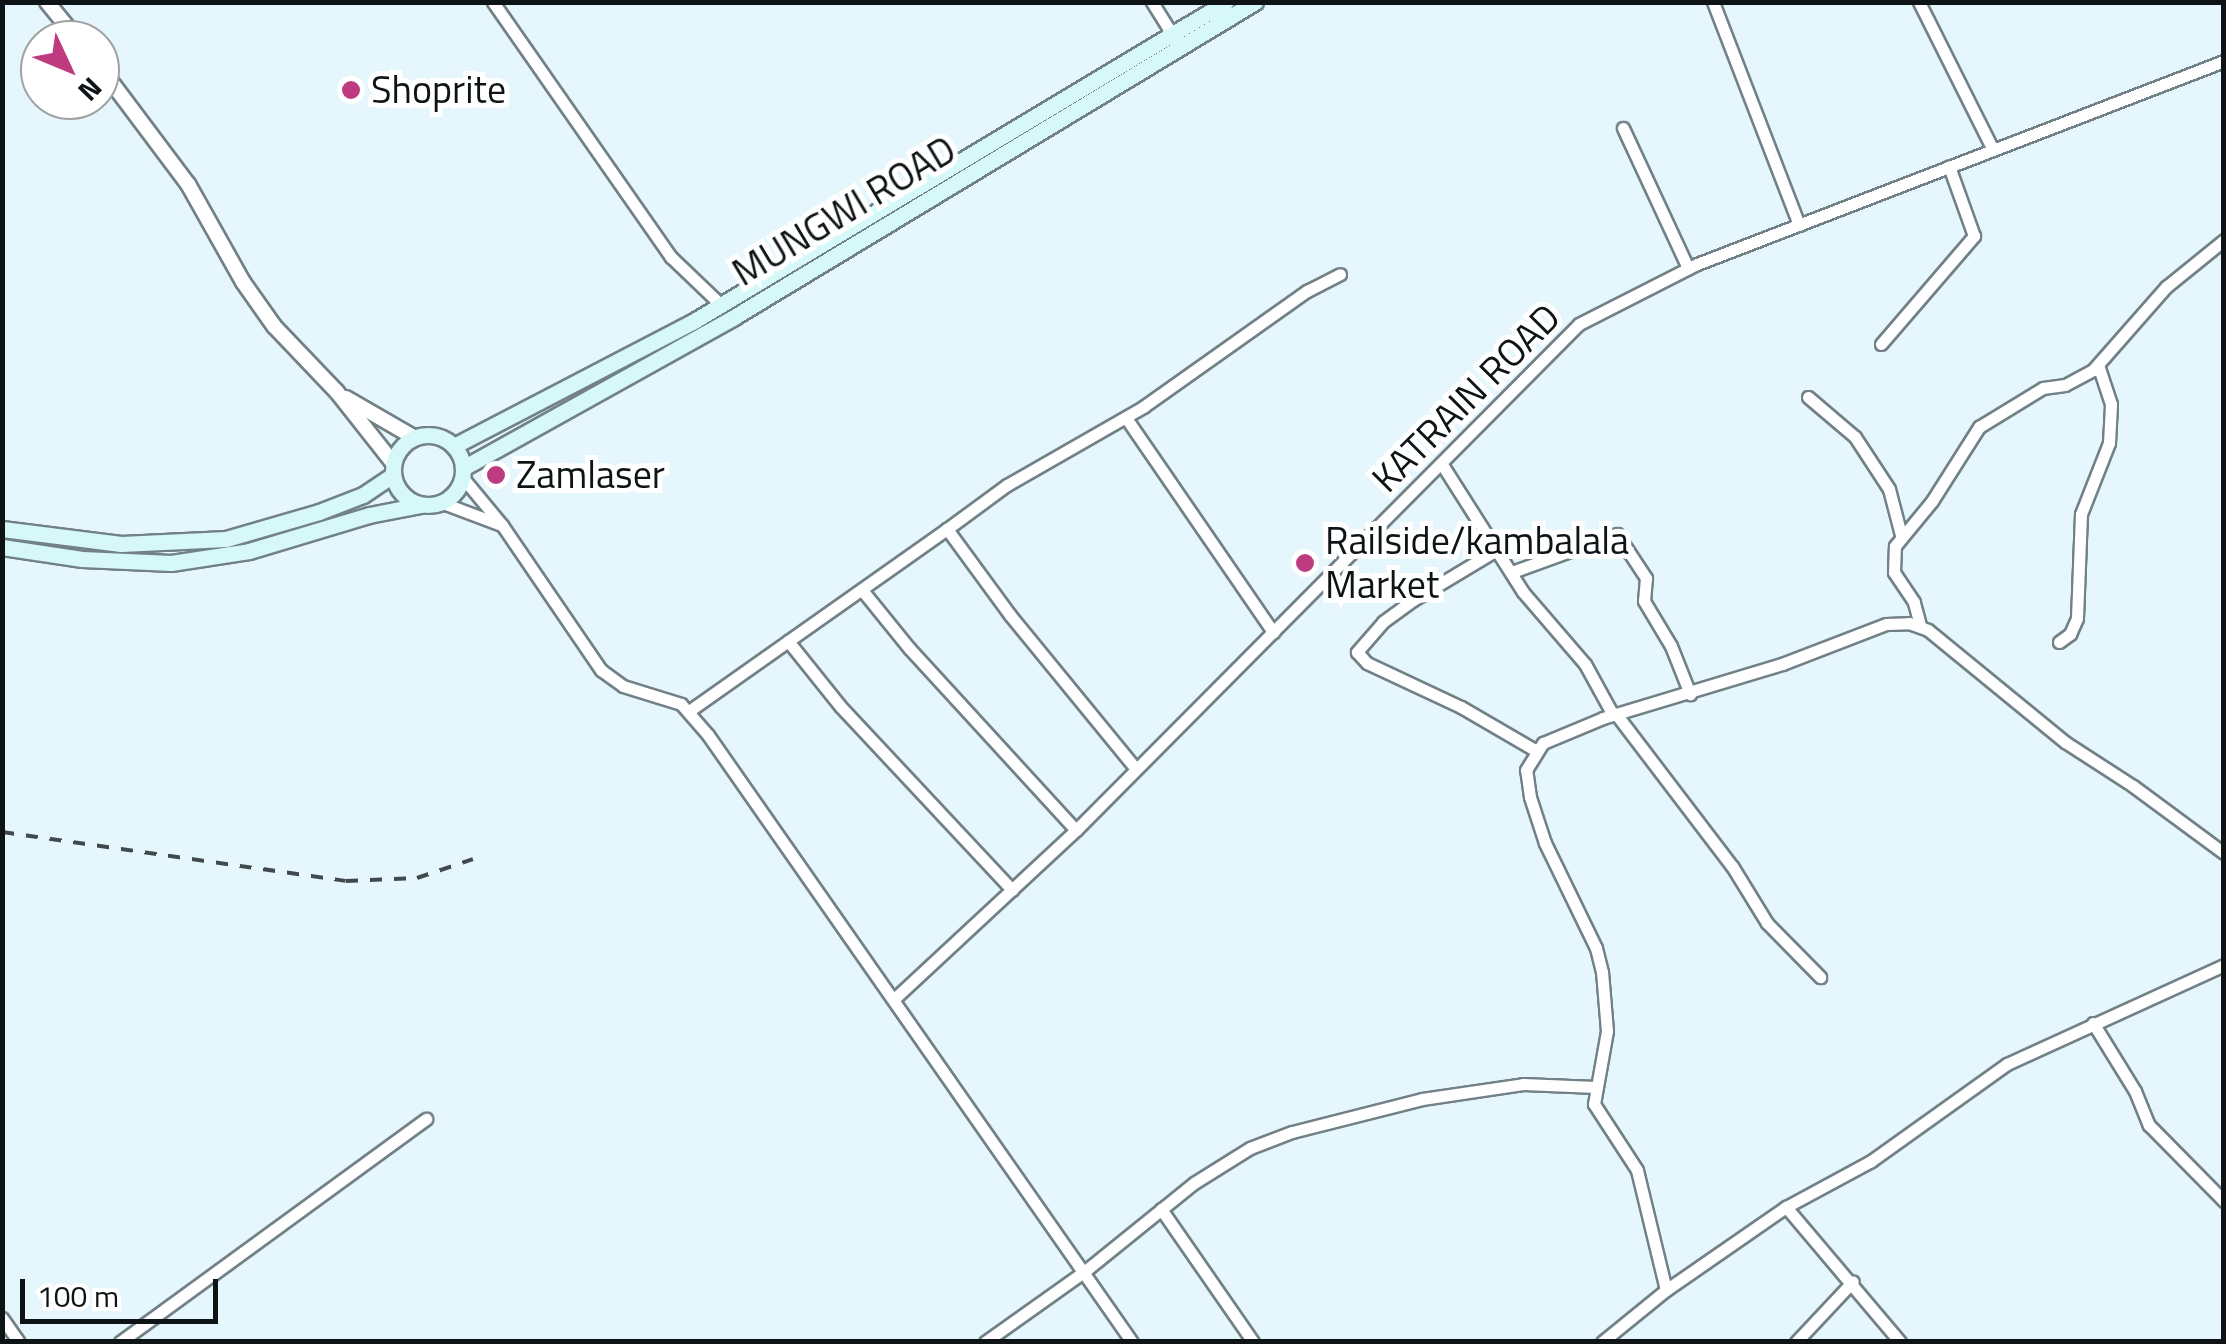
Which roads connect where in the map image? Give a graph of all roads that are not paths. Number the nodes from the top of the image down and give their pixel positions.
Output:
1 (493, 2) edge
2 (1152, 2) edge
3 (1226, 2) edge
4 (1254, 2) edge
5 (1713, 2) edge
6 (1920, 2) edge
7 (1177, 41) junction
8 (2224, 61) edge
9 (120, 94) edge
10 (1622, 128) dead end
11 (1992, 148) junction
12 (1949, 166) junction
13 (1799, 225) junction
14 (2224, 240) edge
15 (1688, 268) junction
16 (1340, 274) dead end
17 (721, 305) junction
18 (1881, 344) dead end
19 (2098, 365) junction
20 (337, 392) junction
21 (1808, 397) dead end
22 (1126, 418) junction
23 (415, 438) junction
24 (454, 446) junction
25 (1443, 466) junction
26 (393, 469) junction
27 (463, 473) junction
28 (442, 503) junction
29 (421, 505) junction
30 (502, 525) junction
31 (947, 528) junction
32 (2, 529) edge
33 (1901, 535) junction
34 (2, 547) edge
35 (1498, 549) junction
36 (1512, 572) junction
37 (862, 590) junction
38 (1920, 625) junction
39 (1273, 632) junction
40 (788, 642) junction
41 (2059, 642) dead end
42 (1690, 694) junction
43 (689, 711) junction
44 (1614, 715) junction
45 (1535, 750) junction
46 (1136, 768) junction
47 (1076, 830) junction
48 (2224, 853) edge
49 (1012, 890) junction
50 (2224, 965) edge
51 (1820, 977) dead end
52 (894, 998) junction
53 (2093, 1023) junction
54 (1596, 1087) junction
55 (426, 1118) dead end
56 (2224, 1201) edge
57 (1786, 1207) junction
58 (1161, 1209) junction
59 (1085, 1270) junction
60 (1853, 1281) junction
61 (1666, 1290) junction
62 (2, 1318) edge
63 (19, 1342) edge
64 (120, 1342) edge
65 (985, 1342) edge
66 (1132, 1342) edge
67 (1254, 1342) edge
68 (1602, 1342) edge
69 (1796, 1342) edge
70 (1900, 1342) edge

1 - 17 street
2 - 7 street
3 - 7 main road, MUNGWI ROAD
4 - 7 main road, MUNGWI ROAD
5 - 13 street
6 - 11 street
7 - 17 main road, MUNGWI ROAD
7 - 27 main road, MUNGWI ROAD
8 - 11 street, KATRAIN ROAD
9 - 20 street
10 - 15 street
11 - 12 street, KATRAIN ROAD
12 - 13 street, KATRAIN ROAD
12 - 18 street
13 - 15 street, KATRAIN ROAD
14 - 19 street
15 - 25 street, KATRAIN ROAD
16 - 22 street
17 - 24 main road, MUNGWI ROAD
19 - 33 street
19 - 41 street
20 - 23 street
20 - 26 street
21 - 33 street
22 - 31 street
22 - 39 street
23 - 24 main road
23 - 26 main road
24 - 27 main road
25 - 35 street
25 - 39 street, KATRAIN ROAD
26 - 29 main road
26 - 32 main road
27 - 28 main road
27 - 30 street
28 - 29 main road
28 - 30 street
29 - 34 main road
30 - 43 street
31 - 37 street
31 - 46 street
33 - 38 street
35 - 36 street
35 - 45 street
36 - 42 street
36 - 44 street
37 - 40 street
37 - 47 street
38 - 42 street
38 - 48 street
39 - 46 street, KATRAIN ROAD
40 - 43 street
40 - 49 street
42 - 44 street
43 - 52 street
44 - 45 street
44 - 51 street
45 - 54 street
46 - 47 street, KATRAIN ROAD
47 - 49 street, KATRAIN ROAD
49 - 52 street, KATRAIN ROAD
50 - 53 street
52 - 59 street
53 - 56 street
53 - 57 street
54 - 58 street
54 - 61 street
55 - 64 street
57 - 60 street
57 - 61 street
58 - 59 street
58 - 67 street
59 - 65 street
59 - 66 street
60 - 69 street
60 - 70 street
61 - 68 street
62 - 63 street

